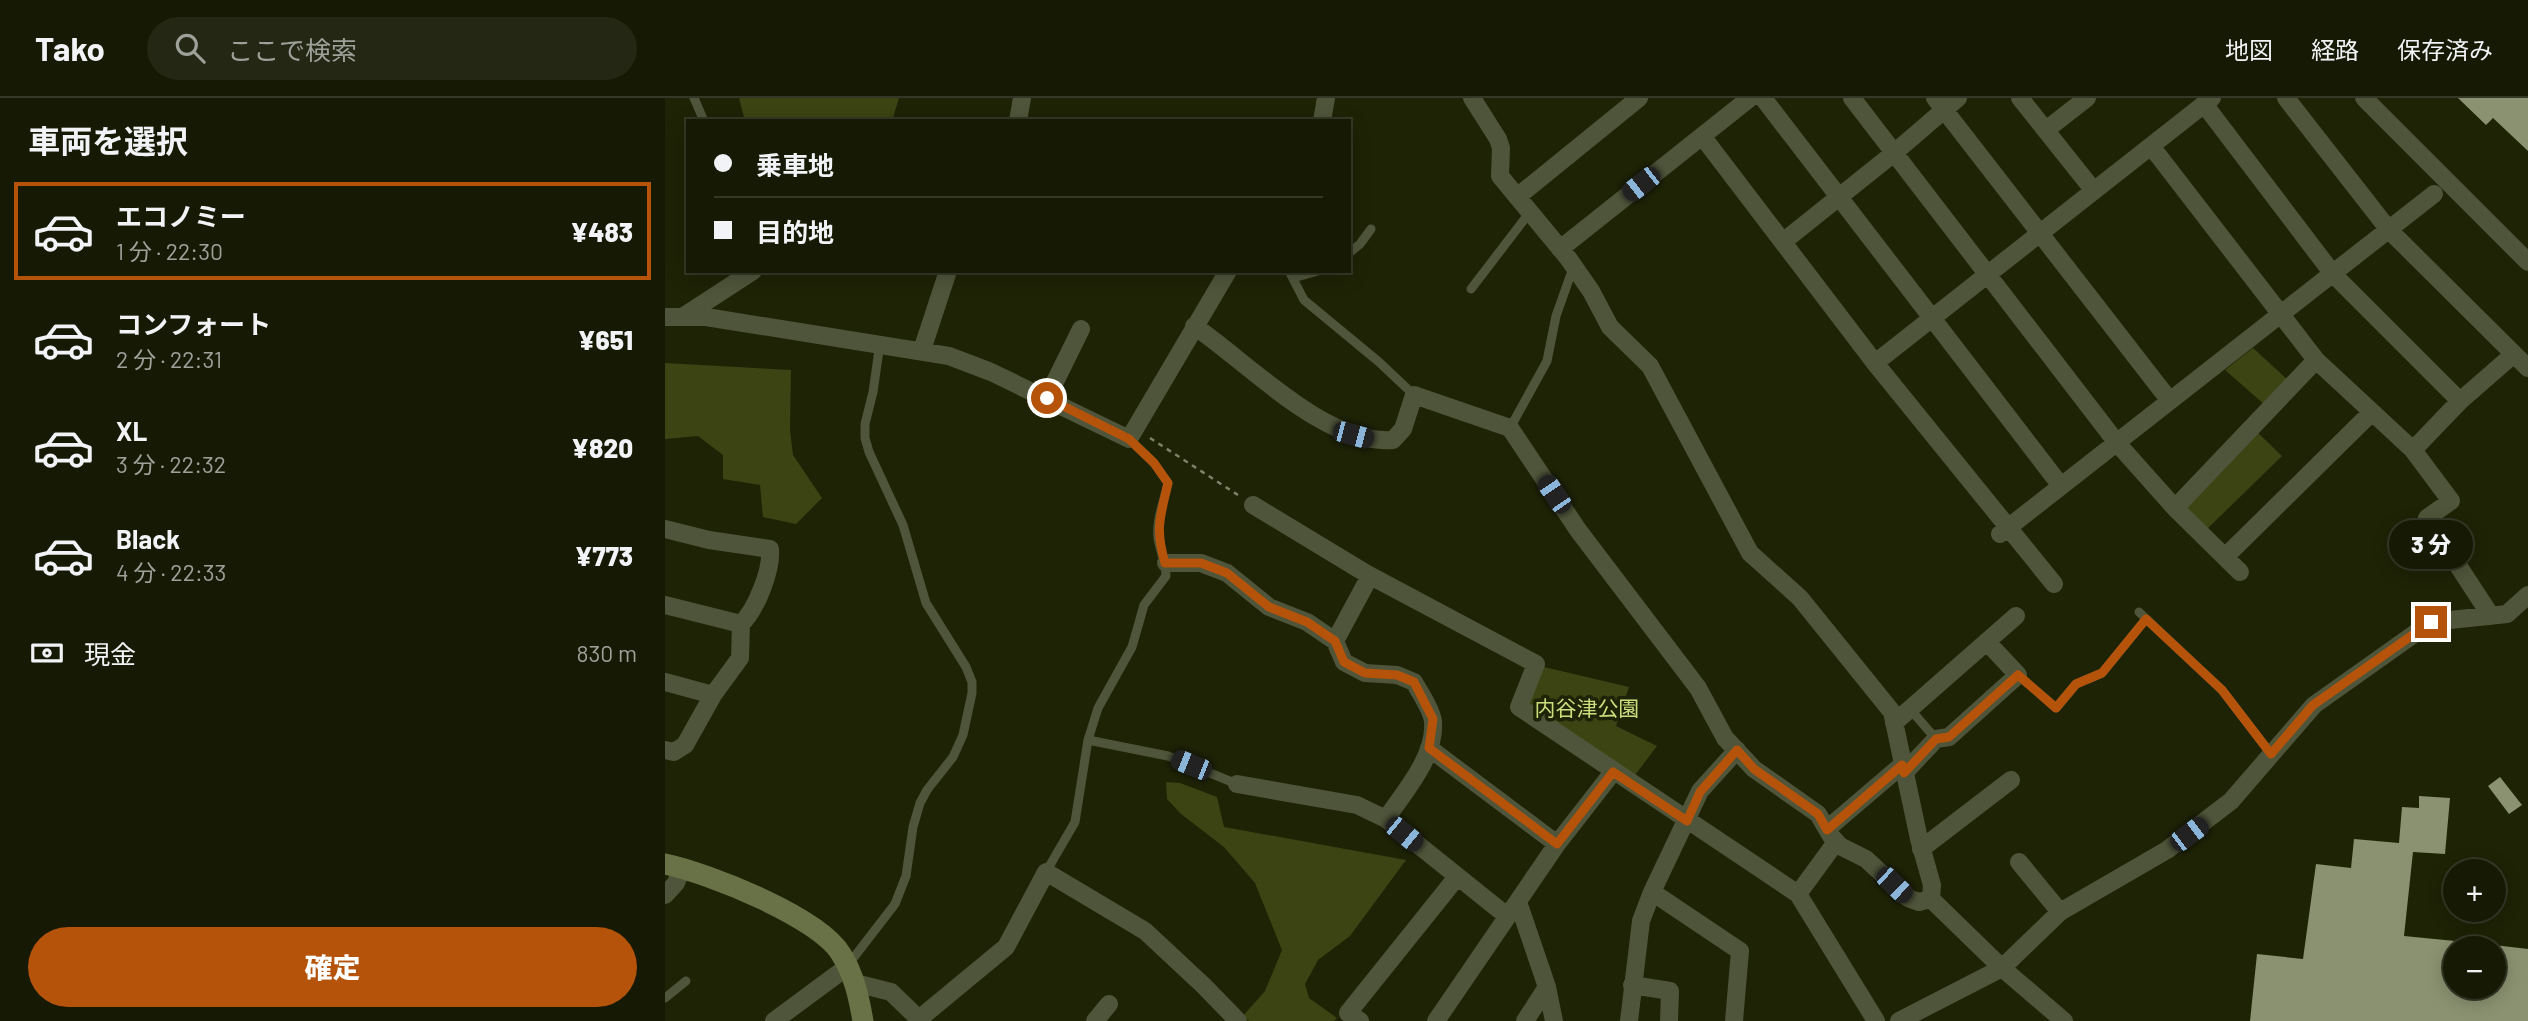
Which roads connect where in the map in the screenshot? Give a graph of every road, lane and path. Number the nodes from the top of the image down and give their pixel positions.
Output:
1 (694, 98) edge
2 (1022, 98) edge
3 (1326, 98) edge
4 (1472, 98) edge
5 (1639, 98) edge
6 (1750, 98) edge
7 (1763, 98) edge
8 (1852, 98) edge
9 (2020, 98) edge
10 (2087, 98) edge
11 (2285, 98) edge
12 (2364, 98) edge
13 (2208, 101) edge
14 (1946, 102) edge
15 (703, 119) edge
16 (1018, 119) edge
17 (1322, 119) edge
18 (2046, 130) junction
19 (1702, 136) junction
20 (2151, 146) junction
21 (1894, 153) junction
22 (2094, 191) junction
23 (2434, 194) dead end
24 (1517, 197) junction
25 (1839, 197) junction
26 (1530, 212) junction
27 (1371, 229) dead end
28 (2389, 230) junction
29 (2040, 233) junction
30 (1784, 240) junction
31 (1560, 249) junction
32 (1351, 251) edge
33 (2528, 261) edge
34 (1574, 266) junction
35 (750, 273) edge
36 (947, 273) edge
37 (1227, 273) edge
38 (1291, 274) edge
39 (2333, 274) junction
40 (1987, 275) junction
41 (1471, 289) dead end
42 (684, 316) junction
43 (2280, 316) junction
44 (665, 317) edge
45 (1932, 318) junction
46 (1194, 326) junction
47 (1080, 329) dead end
48 (880, 343) junction
49 (922, 350) junction
50 (2514, 354) junction
51 (2316, 360) junction
52 (1875, 363) junction
53 (2528, 368) edge
54 (1414, 395) junction
55 (1047, 398) junction
56 (2171, 401) junction
57 (2460, 401) junction
58 (2371, 412) junction
59 (1510, 428) junction
60 (1132, 434) junction
61 (2117, 443) junction
62 (2413, 450) junction
63 (2061, 486) junction
64 (1253, 505) joint
65 (2175, 508) junction
66 (665, 529) edge
67 (2004, 531) junction
68 (2225, 557) junction
69 (1165, 563) junction
70 (2240, 572) dead end
71 (1370, 576) junction
72 (2054, 583) dead end
73 (2528, 595) edge
74 (665, 605) edge
75 (2016, 616) dead end
76 (2491, 616) junction
77 (741, 624) junction
78 (1335, 641) junction
79 (1987, 642) junction
80 (2018, 675) junction
81 (665, 682) edge
82 (713, 695) junction
83 (1910, 709) junction
84 (1894, 723) junction
85 (1936, 739) junction
86 (1088, 740) junction
87 (1429, 748) junction
88 (665, 750) edge
89 (1737, 750) junction
90 (2271, 754) junction
91 (1903, 769) junction
92 (1613, 772) junction
93 (2011, 780) dead end
94 (1237, 784) joint
95 (1386, 819) junction
96 (1687, 821) junction
97 (1831, 836) junction
98 (1557, 844) junction
99 (1921, 849) junction
100 (2019, 862) dead end
101 (673, 866) edge
102 (1046, 872) junction
103 (1457, 877) junction
104 (1652, 892) junction
105 (1798, 894) junction
106 (665, 895) edge
107 (1931, 899) junction
108 (1518, 902) junction
109 (2060, 912) junction
110 (1507, 916) junction
111 (2002, 968) junction
112 (851, 975) junction
113 (686, 981) dead end
114 (1632, 985) junction
115 (1547, 987) junction
116 (665, 998) edge
117 (1109, 1004) dead end
118 (921, 1020) edge
119 (774, 1021) edge
120 (863, 1021) edge
121 (1095, 1021) edge
122 (1238, 1021) edge
123 (1360, 1021) edge
124 (1436, 1021) edge
125 (1525, 1021) edge
126 (1554, 1021) edge
127 (1629, 1021) edge
128 (1668, 1021) edge
129 (1734, 1021) edge
130 (1876, 1021) edge
131 (1899, 1021) edge
132 (2064, 1021) edge

1 - 15 lane
2 - 16 street
3 - 17 street
4 - 24 street
5 - 24 street
6 - 19 street
7 - 25 street
8 - 21 street
9 - 18 street
10 - 18 street
11 - 28 street
12 - 33 street
13 - 20 street
13 - 39 street
14 - 21 street
14 - 29 street
18 - 22 street
19 - 30 street
19 - 31 street
20 - 22 street
20 - 43 street
21 - 25 street
21 - 40 street
22 - 29 street
23 - 28 street
24 - 26 street
25 - 30 street
25 - 45 street
26 - 31 street
26 - 41 lane
27 - 32 lane
28 - 39 street
28 - 50 street
29 - 40 street
29 - 56 street
30 - 52 street
31 - 34 street
34 - 59 lane
34 - 84 street
35 - 42 street
36 - 49 street
37 - 46 street
38 - 54 lane
39 - 43 street
39 - 57 street
40 - 45 street
40 - 61 street
42 - 44 street
42 - 48 street
43 - 51 street
43 - 56 street
45 - 52 street
45 - 63 street
46 - 54 street
46 - 60 street
47 - 55 street
48 - 49 street
48 - 112 lane
49 - 55 street
50 - 53 street
50 - 57 street
51 - 58 street
51 - 65 street
52 - 67 street
54 - 59 street
55 - 60 street
56 - 61 street
57 - 62 street
58 - 62 street
58 - 68 street
59 - 89 street
60 - 64 path
60 - 69 lane
61 - 63 street
61 - 65 street
62 - 76 street
63 - 67 street
64 - 71 street
65 - 68 street
66 - 77 street
67 - 72 street
68 - 70 street
69 - 78 street
69 - 86 lane
71 - 78 street
71 - 92 street
73 - 76 street
74 - 77 street
75 - 79 street
76 - 90 street
77 - 82 street
78 - 87 street
79 - 80 street
79 - 83 street
80 - 85 street
80 - 90 lane
81 - 82 street
82 - 88 street
83 - 84 street
83 - 85 lane
84 - 91 street
85 - 91 street
86 - 94 lane
86 - 102 lane
87 - 95 street
87 - 98 street
89 - 96 street
89 - 97 street
90 - 109 street
91 - 97 street
91 - 99 street
92 - 96 street
92 - 98 street
93 - 99 street
94 - 95 street
95 - 103 street
96 - 104 street
96 - 105 street
97 - 105 street
97 - 107 street
98 - 108 street
99 - 107 street
100 - 109 street
101 - 106 street
101 - 112 street
102 - 118 street
102 - 122 street
103 - 110 street
103 - 123 street
104 - 114 street
104 - 129 street
105 - 130 street
107 - 111 street
108 - 110 street
108 - 115 street
109 - 111 street
110 - 124 street
111 - 131 street
111 - 132 street
112 - 118 street
112 - 119 street
112 - 120 street
113 - 116 lane
114 - 127 street
114 - 128 street
115 - 125 street
115 - 126 street
117 - 121 street

